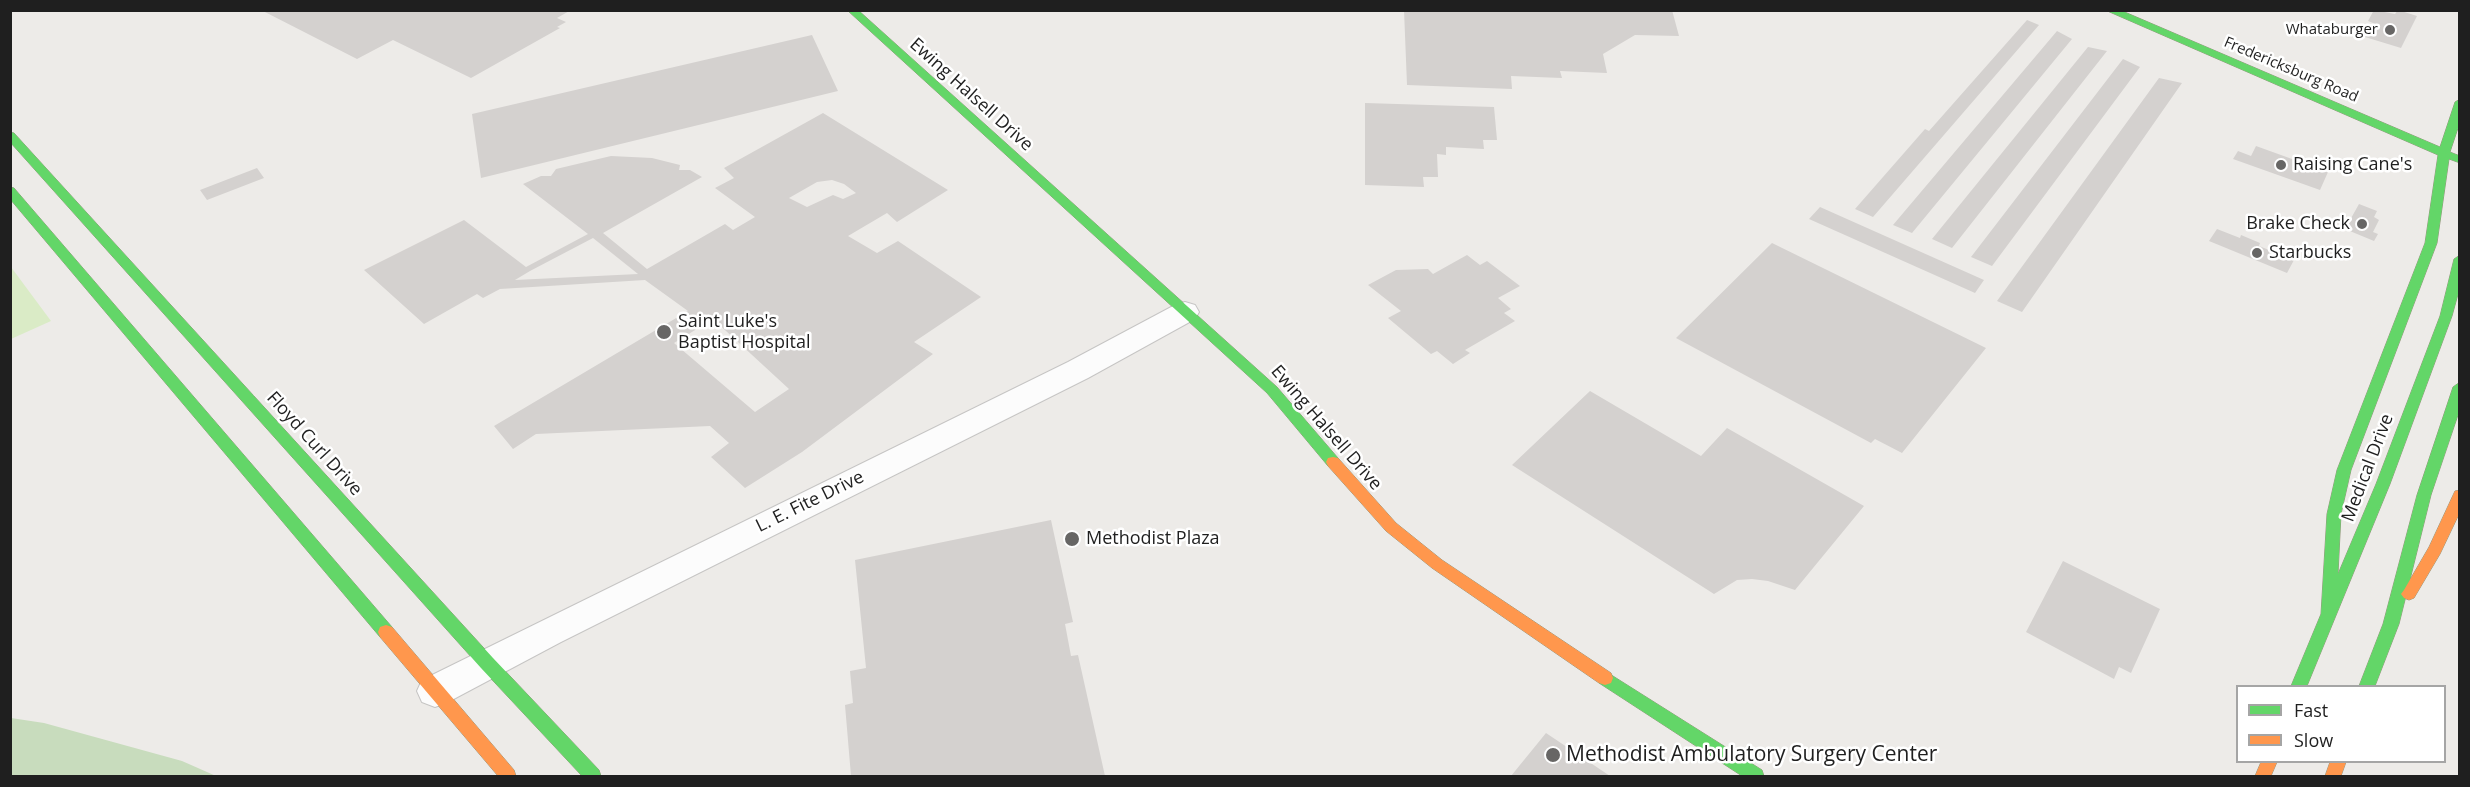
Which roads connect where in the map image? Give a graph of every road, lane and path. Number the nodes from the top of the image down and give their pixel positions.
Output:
1 (852, 10) edge
2 (2110, 10) edge
3 (2460, 102) edge
4 (10, 135) edge
5 (2444, 154) junction
6 (2460, 160) edge
7 (10, 191) edge
8 (2460, 259) edge
9 (1185, 312) junction
10 (2460, 387) edge
11 (2460, 495) edge
12 (2328, 614) junction
13 (2391, 624) junction
14 (487, 663) junction
15 (2300, 685) edge
16 (2368, 685) edge
17 (435, 691) junction
18 (2338, 763) edge
19 (508, 777) edge
20 (593, 777) edge
21 (1756, 777) edge
22 (2332, 777) edge

1 - 9 street, Ewing Halsell Drive
2 - 5 street, Fredericksburg Road
3 - 5 street
4 - 14 street, Floyd Curl Drive
5 - 6 street, Fredericksburg Road
5 - 12 street
7 - 17 street
8 - 12 street, Medical Drive
9 - 14 street, L. E. Fite Drive
9 - 21 street, Ewing Halsell Drive
10 - 13 street
11 - 13 street
12 - 15 street, Medical Drive
13 - 16 street
14 - 17 street, L. E. Fite Drive
14 - 20 street, Floyd Curl Drive
17 - 19 street
18 - 22 street

